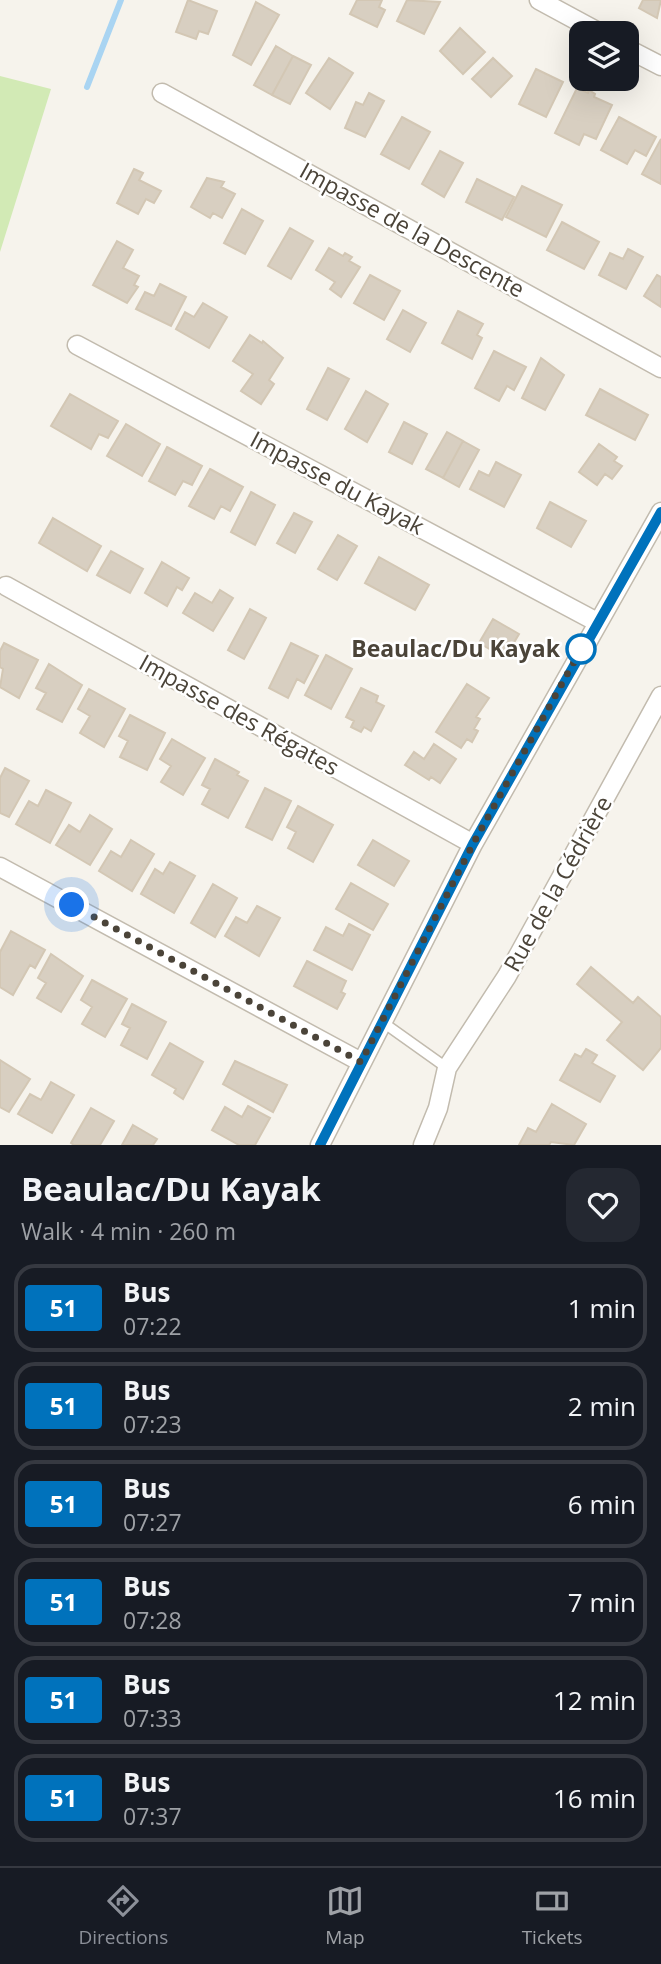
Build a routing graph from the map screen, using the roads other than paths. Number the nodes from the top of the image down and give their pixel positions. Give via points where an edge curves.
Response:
1 (539, 0) edge
2 (578, 21) edge
3 (639, 55) edge
4 (661, 66) edge
5 (162, 93) dead end
6 (77, 345) dead end
7 (661, 368) edge
8 (661, 512) edge
9 (6, 586) dead end
10 (597, 622) junction
11 (661, 696) edge
12 (473, 844) junction
13 (0, 867) edge
14 (381, 1021) junction
15 (361, 1062) junction
16 (447, 1068) junction
17 (320, 1145) edge
18 (423, 1145) edge

1 - 2 street
3 - 4 street
5 - 7 street, Impasse de la Descente
6 - 10 street, Impasse du Kayak
8 - 10 street
9 - 12 street, Impasse des Régates
10 - 12 street
11 - 16 street, Rue de la Cédrière via 506,976
12 - 14 street
13 - 15 street
14 - 15 street
14 - 16 lane
15 - 17 street
16 - 18 street, Rue de la Cédrière

